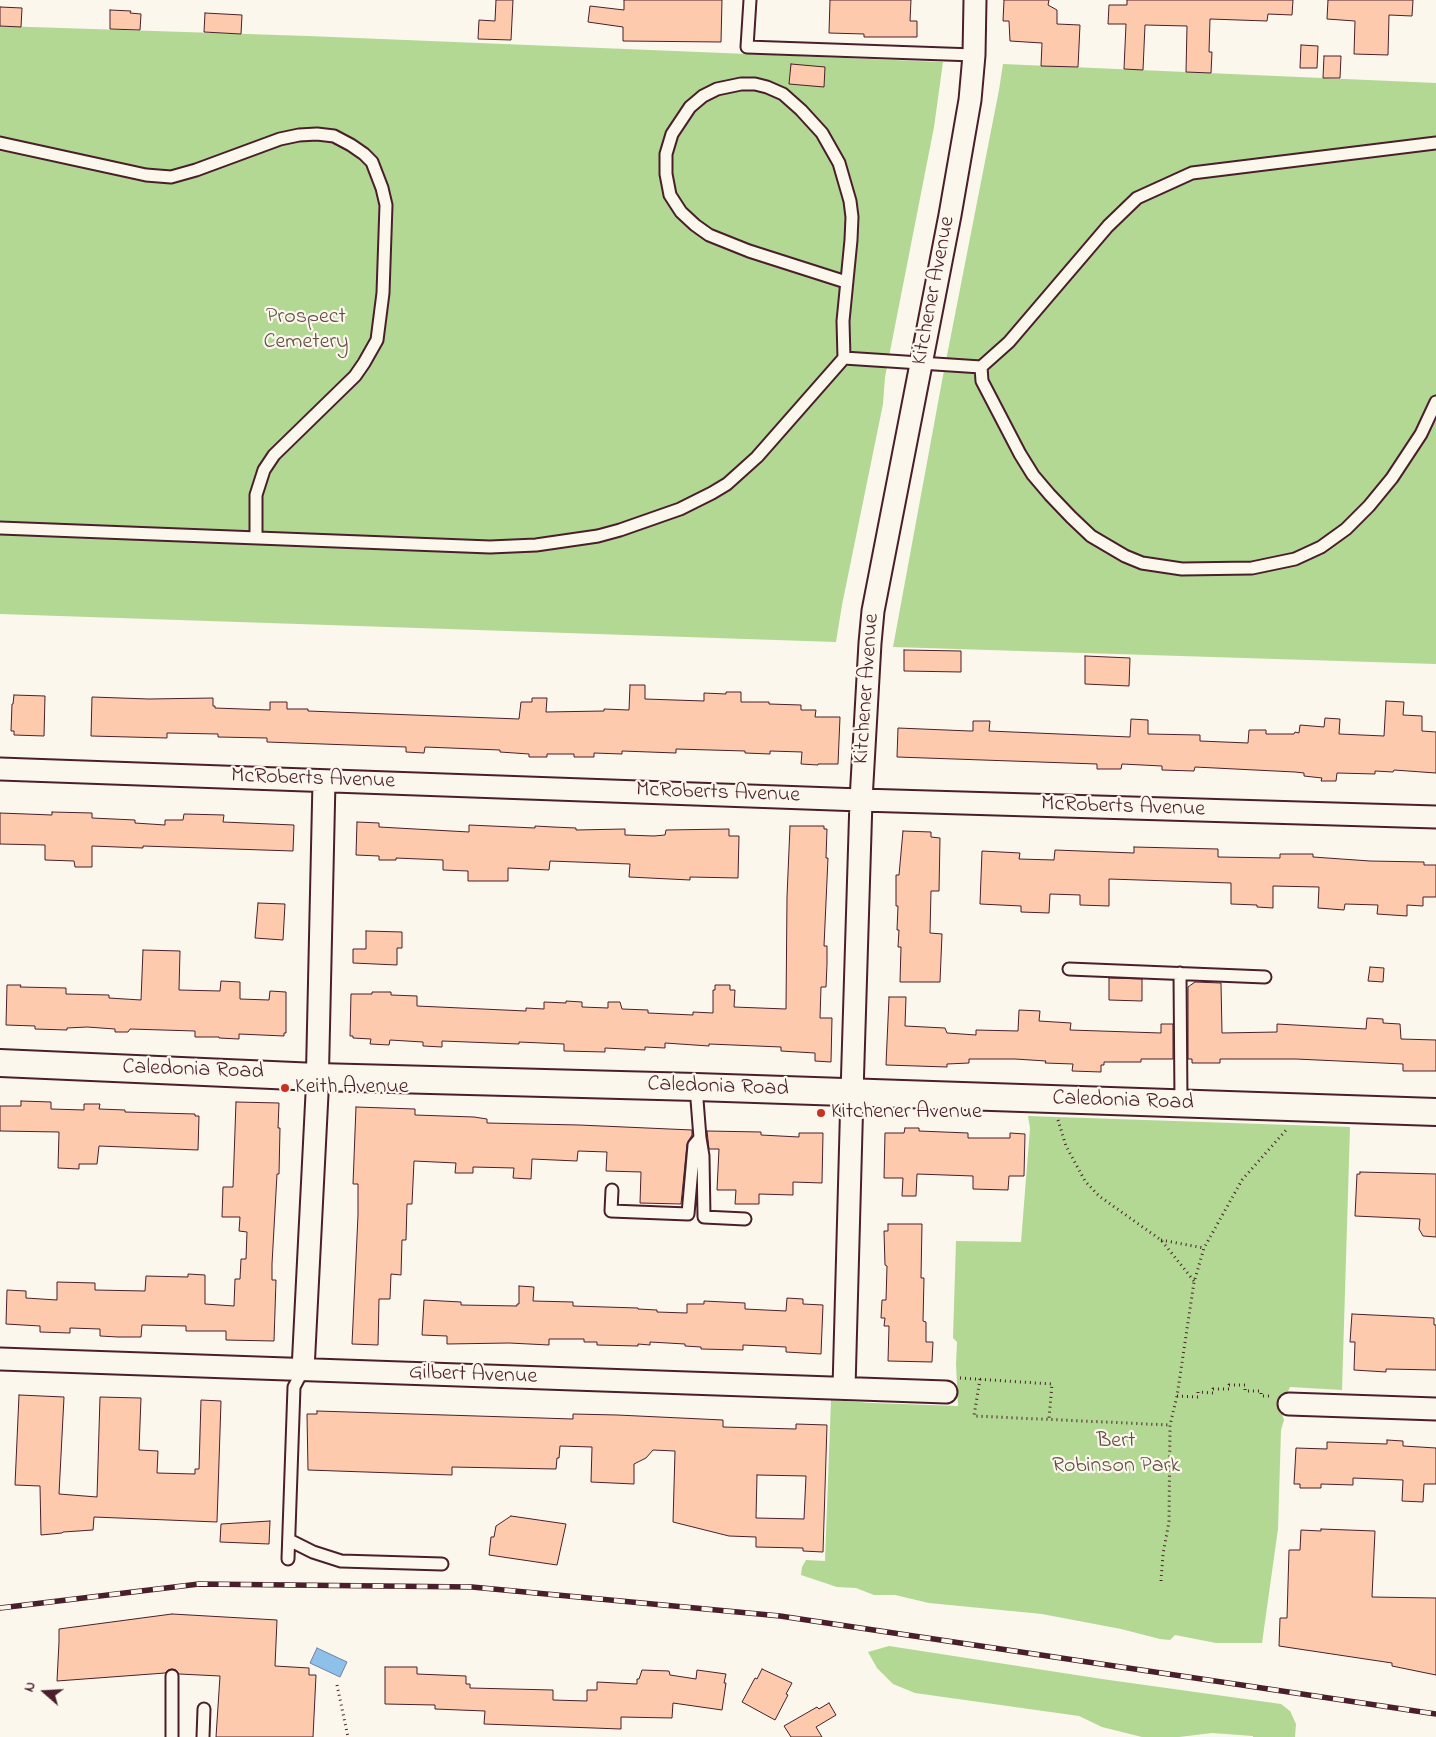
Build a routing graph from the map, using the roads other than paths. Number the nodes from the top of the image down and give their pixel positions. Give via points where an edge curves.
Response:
1 (750, 0) edge
2 (975, 0) edge
3 (974, 55) junction
4 (1436, 143) edge
5 (0, 144) edge
6 (846, 282) junction
7 (844, 358) junction
8 (921, 364) junction
9 (981, 368) junction
10 (1436, 402) edge
11 (0, 528) edge
12 (256, 538) junction
13 (0, 769) edge
14 (324, 781) junction
15 (862, 800) junction
16 (1436, 817) edge
17 (1068, 969) dead end
18 (1180, 973) junction
19 (1265, 977) dead end
20 (0, 1063) edge
21 (317, 1077) junction
22 (696, 1087) junction
23 (852, 1093) junction
24 (1181, 1103) junction
25 (1436, 1112) edge
26 (700, 1138) junction
27 (612, 1190) dead end
28 (745, 1219) dead end
29 (0, 1359) edge
30 (303, 1370) junction
31 (844, 1388) junction
32 (946, 1392) road end
33 (1283, 1400) road end
34 (1436, 1409) edge
35 (289, 1540) junction
36 (288, 1558) dead end
37 (442, 1564) dead end
38 (172, 1676) dead end
39 (204, 1709) dead end
40 (172, 1737) edge
41 (203, 1737) edge

1 - 3 lane via 747,47
2 - 3 street, Kitchener Avenue
3 - 8 street, Kitchener Avenue via 970,100
4 - 9 lane via 1192,173 1137,198 1108,226 1009,342
5 - 12 lane via 171,177 280,139 317,134 334,136 372,162 386,205 383,293 376,340 355,376 274,455 264,470 256,495
6 - 6 lane via 709,235 681,212 670,195 666,154 672,134 690,107 703,96 741,84 767,87 783,94 817,128 839,163 850,201 851,240
6 - 7 lane
7 - 8 lane
7 - 12 lane via 773,440 727,484 696,502 620,530 536,545 490,547
8 - 9 lane
8 - 15 street, Kitchener Avenue via 873,610
9 - 10 lane via 982,381 1020,454 1039,482 1071,517 1092,536 1125,556 1142,563 1182,569 1252,568 1296,559 1322,547 1369,506 1392,478 1422,434
11 - 12 lane
13 - 14 street, McRoberts Avenue
14 - 15 street, McRoberts Avenue
14 - 21 street
15 - 16 street, McRoberts Avenue
15 - 23 street, Kitchener Avenue
17 - 18 lane
18 - 19 lane
18 - 24 lane
20 - 21 street, Caledonia Road
21 - 22 street, Caledonia Road
21 - 30 street
22 - 23 street, Caledonia Road
22 - 26 lane
23 - 24 street, Caledonia Road
23 - 31 street, Kitchener Avenue
24 - 25 street, Caledonia Road
26 - 27 lane via 694,1145 688,1214 611,1211
26 - 28 lane via 704,1217
29 - 30 street, Gilbert Avenue
30 - 31 street, Gilbert Avenue
30 - 35 lane via 294,1386
31 - 32 street, Gilbert Avenue
33 - 34 street
35 - 36 lane
35 - 37 lane via 313,1552 341,1560
38 - 40 lane
39 - 41 lane

